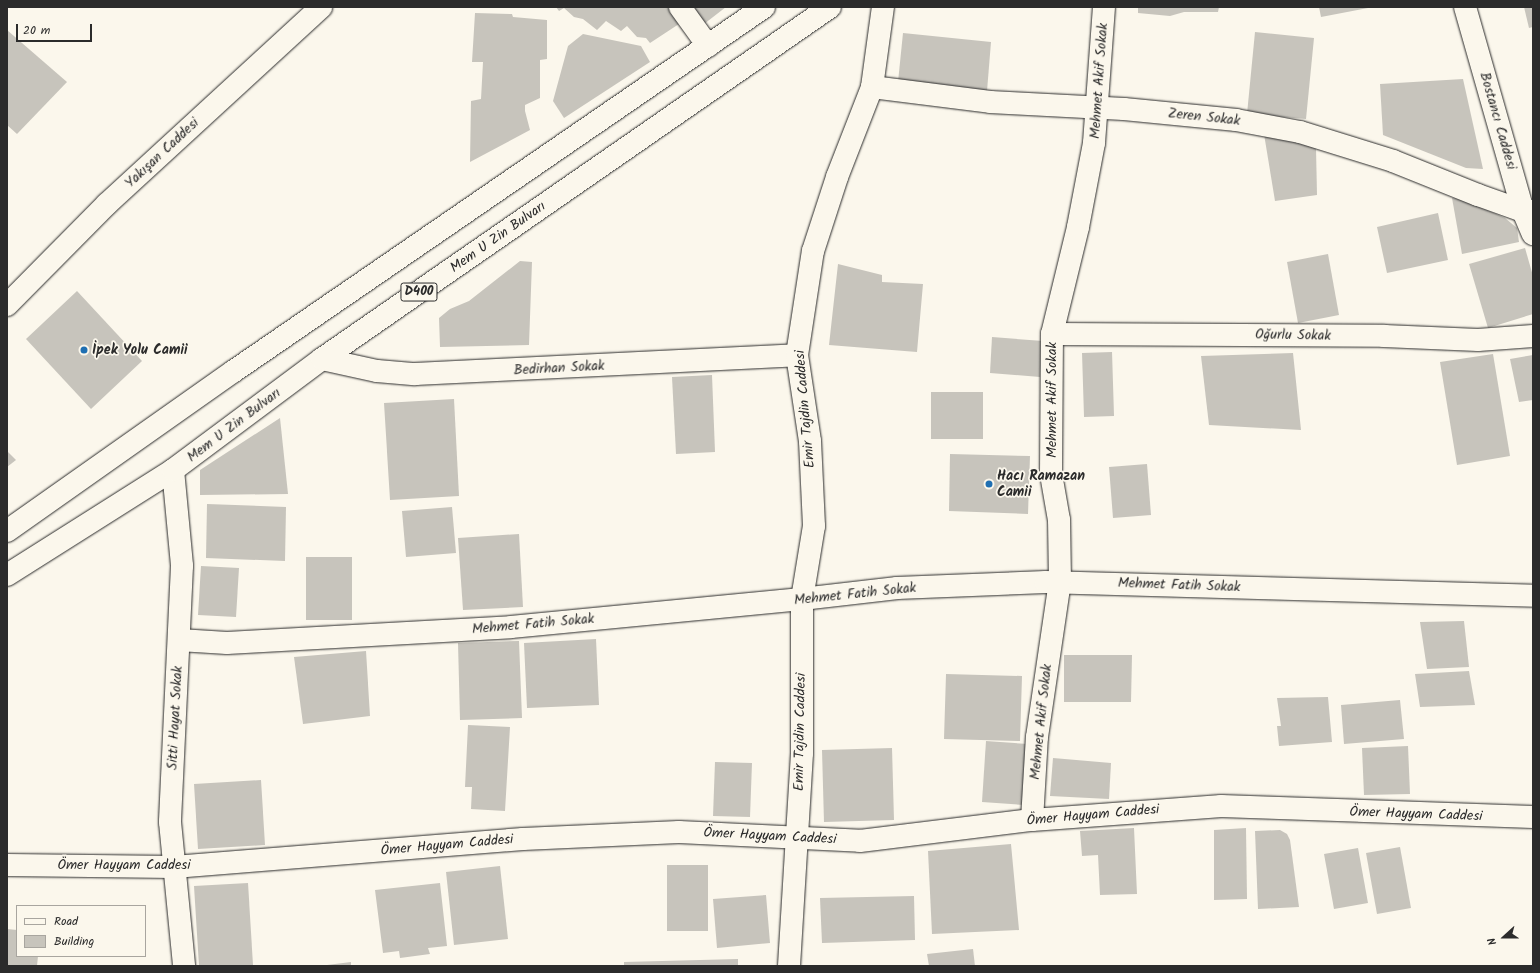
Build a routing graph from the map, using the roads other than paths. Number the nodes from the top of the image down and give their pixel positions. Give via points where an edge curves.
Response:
1 (321, 7) edge
2 (680, 7) edge
3 (764, 7) edge
4 (830, 7) edge
5 (883, 7) edge
6 (1104, 7) edge
7 (1465, 7) edge
8 (708, 46) junction
9 (872, 88) junction
10 (1096, 108) junction
11 (1528, 211) edge
12 (1533, 234) edge
13 (7, 305) edge
14 (1052, 334) junction
15 (1533, 336) edge
16 (797, 355) junction
17 (322, 359) junction
18 (173, 470) junction
19 (7, 531) edge
20 (7, 575) edge
21 (1060, 582) junction
22 (1533, 596) edge
23 (802, 599) junction
24 (179, 640) junction
25 (1533, 817) edge
26 (1032, 820) junction
27 (796, 836) junction
28 (7, 864) edge
29 (174, 867) junction
30 (184, 966) edge
31 (789, 966) edge

1 - 13 street, Yakışan Caddesi via 107,204
2 - 8 street
3 - 8 street, D400
4 - 17 street, Mem U Zin Bulvarı / D400
5 - 9 street, Emir Tajdin Caddesi
6 - 10 street, Mehmet Akif Sokak
7 - 11 street, Bostancı Caddesi
8 - 19 street, D400 via 234,371
9 - 10 street, Zeren Sokak via 990,102
9 - 16 street, Emir Tajdin Caddesi via 837,177 813,251
10 - 11 street, Zeren Sokak via 1236,120 1300,132 1393,161 1478,195
10 - 14 street, Mehmet Akif Sokak via 1089,174
11 - 12 street, Bostancı Caddesi
14 - 15 street, Oğurlu Sokak via 1384,336 1478,340
14 - 21 street, Mehmet Akif Sokak via 1051,474 1059,520
16 - 17 street, Bedirhan Sokak via 415,374 377,371
16 - 23 street, Emir Tajdin Caddesi via 810,441 814,526
17 - 18 street, Mem U Zin Bulvarı / D400
18 - 20 street, Mem U Zin Bulvarı / D400
18 - 24 street, Sitti Hayat Sokak via 182,566
21 - 22 street, Mehmet Fatih Sokak
21 - 23 street, Mehmet Fatih Sokak via 897,588
21 - 26 street, Mehmet Akif Sokak via 1037,737
23 - 24 street, Mehmet Fatih Sokak via 510,627 227,644
23 - 27 street, Emir Tajdin Caddesi via 802,753
24 - 29 street, Sitti Hayat Sokak via 170,822
25 - 26 street, Ömer Hayyam Caddesi via 1221,806
26 - 27 street, Ömer Hayyam Caddesi via 860,841
27 - 29 street, Ömer Hayyam Caddesi via 679,832 531,838
27 - 31 street, Emir Tajdin Caddesi
28 - 29 street, Ömer Hayyam Caddesi
29 - 30 street, Sitti Hayat Sokak

